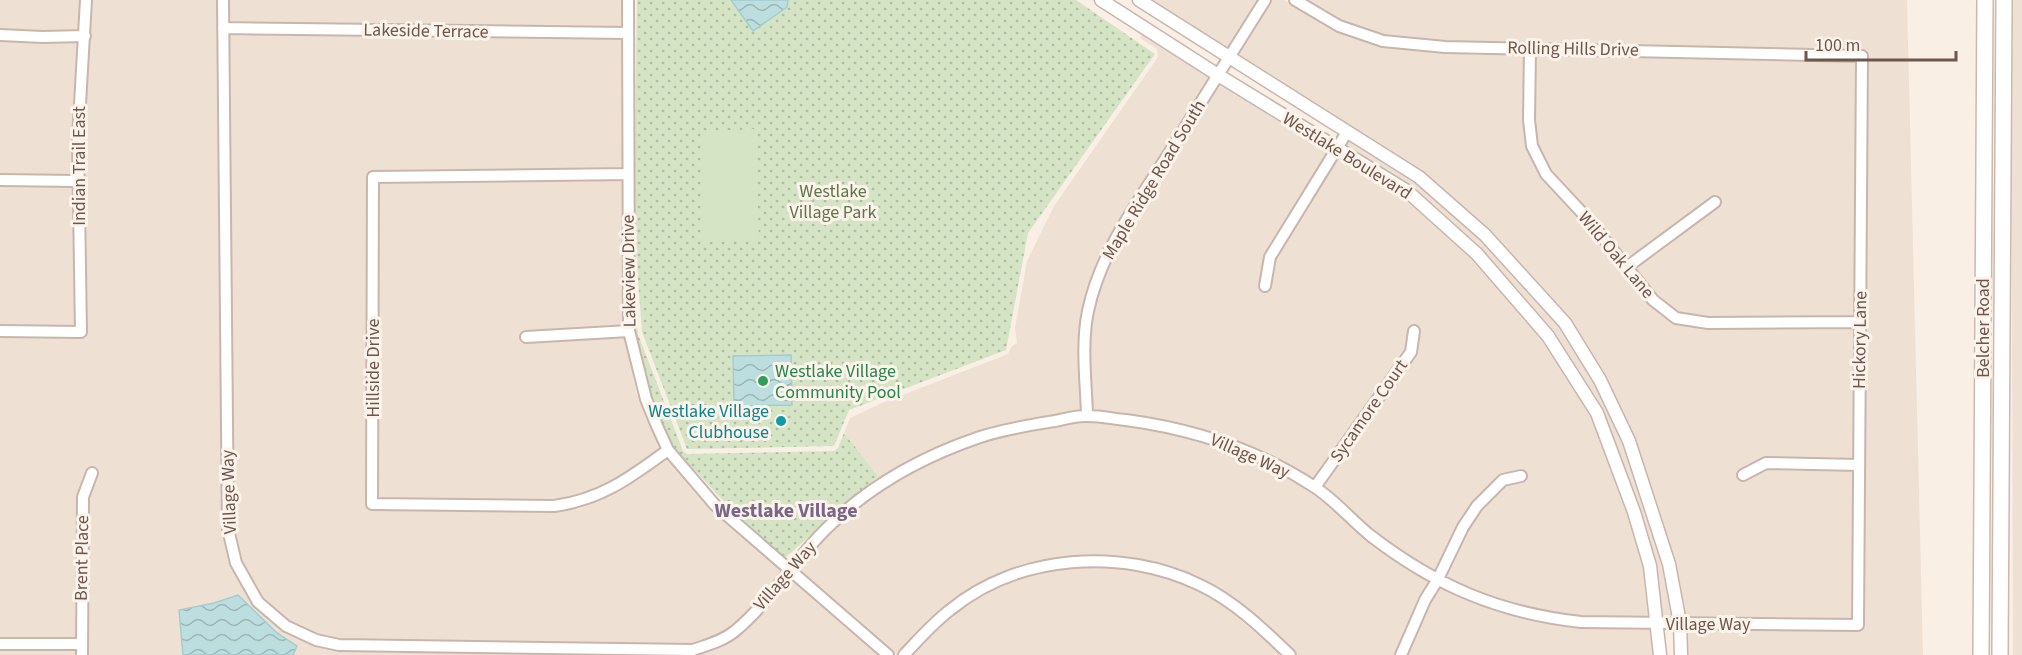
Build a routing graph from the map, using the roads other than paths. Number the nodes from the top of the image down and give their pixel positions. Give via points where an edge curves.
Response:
1 (86, 0) edge
2 (223, 0) edge
3 (628, 0) edge
4 (1101, 0) edge
5 (1139, 0) edge
6 (1265, 0) edge
7 (1295, 0) edge
8 (1985, 0) edge
9 (2004, 0) edge
10 (223, 28) junction
11 (628, 33) junction
12 (0, 35) edge
13 (85, 36) junction
14 (1530, 49) junction
15 (1862, 56) joint
16 (1229, 57) junction
17 (1218, 75) junction
18 (1347, 132) junction
19 (1337, 149) junction
20 (628, 174) junction
21 (0, 180) edge
22 (77, 181) junction
23 (1715, 202) dead end
24 (1627, 267) junction
25 (1265, 286) dead end
26 (1861, 322) junction
27 (0, 331) edge
28 (629, 331) junction
29 (1414, 331) dead end
30 (526, 337) dead end
31 (1087, 415) junction
32 (668, 450) junction
33 (1859, 465) junction
34 (92, 473) dead end
35 (1743, 475) dead end
36 (1521, 477) dead end
37 (1315, 487) junction
38 (790, 570) junction
39 (1438, 579) junction
40 (1680, 623) junction
41 (1657, 624) junction
42 (1858, 625) joint
43 (0, 644) edge
44 (82, 650) edge
45 (888, 655) edge
46 (904, 655) edge
47 (1290, 655) edge
48 (1401, 655) edge
49 (1660, 655) edge
50 (1682, 655) edge
51 (1981, 655) edge
52 (2000, 655) edge

1 - 13 street, Indian Trail East
2 - 10 street, Village Way
3 - 11 street, Lakeview Drive
4 - 17 street, Westlake Boulevard
5 - 16 street, Westlake Boulevard
6 - 16 street, Maple Ridge Road South
7 - 14 street, Rolling Hills Drive via 1339,26 1383,41
8 - 51 main road, Belcher Road
9 - 52 main road, Belcher Road
10 - 11 street, Lakeside Terrace
10 - 38 street, Village Way via 228,529 236,563 258,602 286,626 316,640 339,645 693,650 733,632
11 - 20 street, Lakeview Drive
12 - 13 street
13 - 22 street, Indian Trail East
14 - 15 street, Rolling Hills Drive
14 - 24 street, Wild Oak Lane via 1529,120 1533,146 1546,174
15 - 26 street, Hickory Lane
16 - 17 street, Maple Ridge Road South
16 - 18 street, Westlake Boulevard
17 - 19 street, Westlake Boulevard
17 - 31 street, Maple Ridge Road South via 1138,201 1098,276 1088,312
18 - 19 street
18 - 40 street, Westlake Boulevard via 1419,177 1485,235 1565,323 1629,441 1669,564
19 - 25 street via 1270,257
19 - 41 street, Westlake Boulevard via 1407,191 1477,254 1548,336 1597,413 1650,566
20 - 28 street, Lakeview Drive
20 - 32 street, Hillside Drive via 373,177 372,504 577,503 622,482
21 - 22 street
22 - 27 street, Indian Trail East via 81,332
23 - 24 street
24 - 26 street, Wild Oak Lane via 1653,300 1676,318 1708,323
26 - 33 street, Hickory Lane
28 - 30 street
28 - 32 street, Lakeview Drive via 646,399
29 - 37 street, Sycamore Court via 1411,352
31 - 37 street, Village Way via 1180,428 1215,438
31 - 38 street, Village Way via 980,437 905,470 853,505
32 - 38 street, Lakeview Drive via 715,505
33 - 35 street via 1766,463
33 - 42 street, Hickory Lane
34 - 44 street, Brent Place via 83,497
36 - 39 street via 1503,480 1477,506 1462,527
37 - 39 street, Village Way via 1401,559
38 - 45 street, Lakeview Drive
39 - 41 street, Village Way via 1494,604 1551,618
39 - 48 street
40 - 41 street, Village Way
40 - 42 street, Village Way
40 - 50 street, Westlake Boulevard
41 - 49 street, Westlake Boulevard
43 - 44 street
46 - 47 street via 950,610 987,586 1043,567 1081,561 1134,564 1200,585 1226,600

